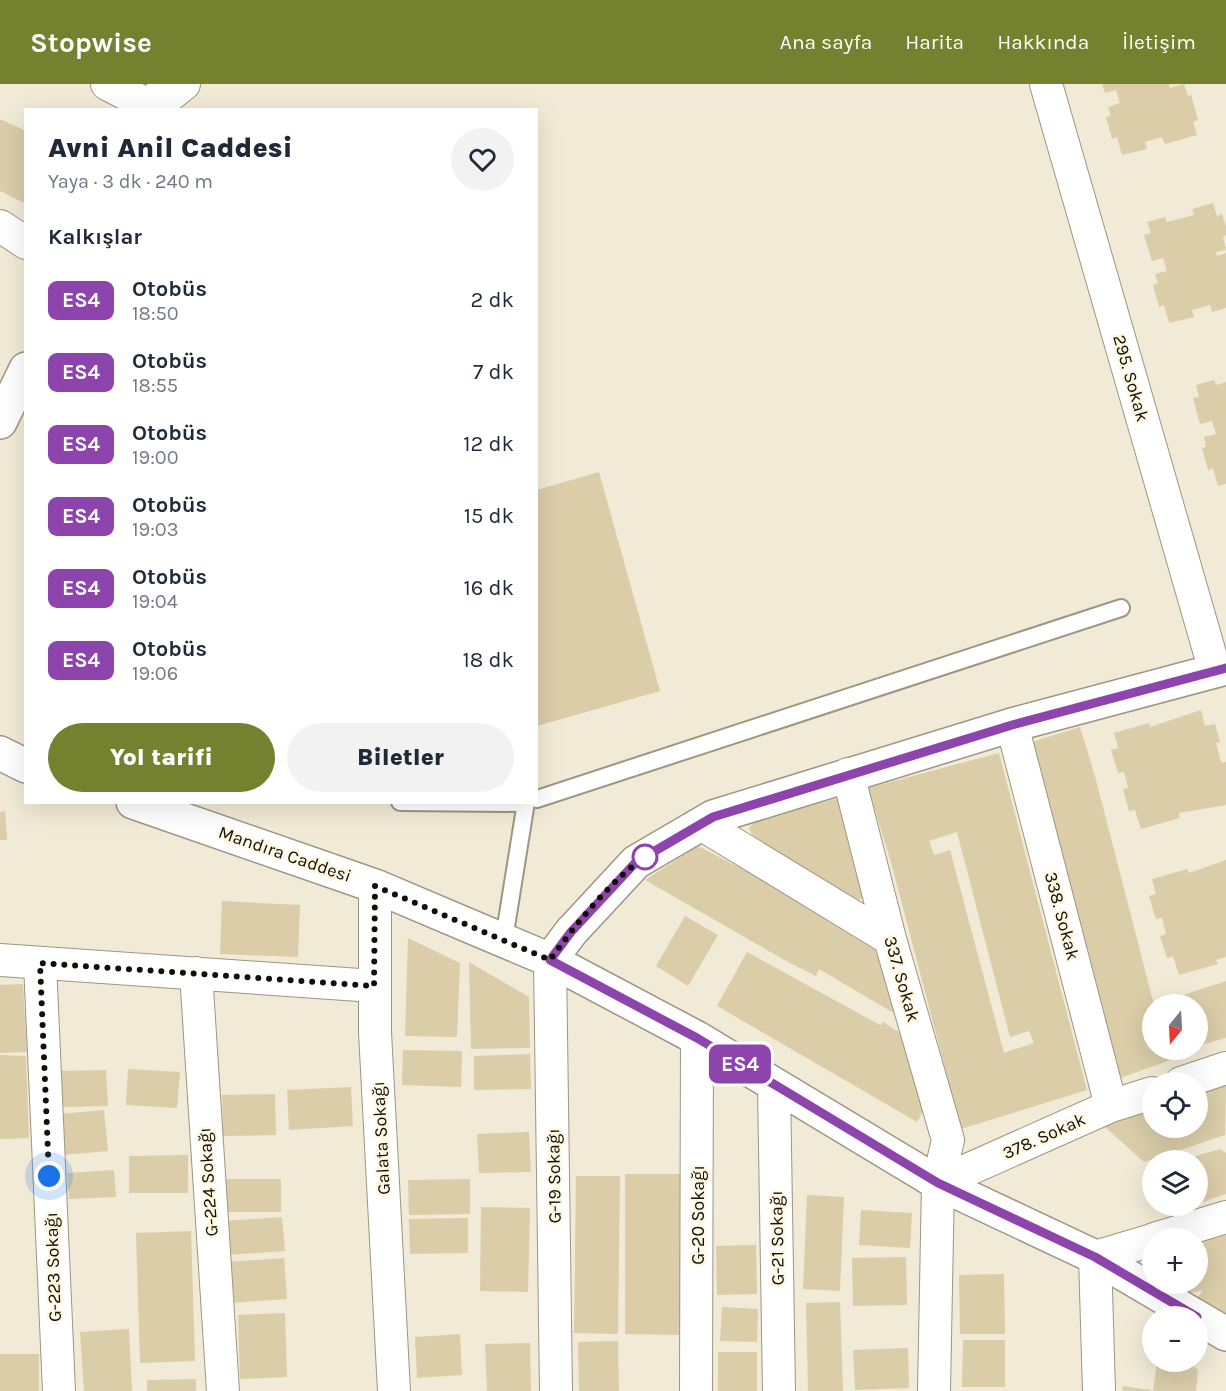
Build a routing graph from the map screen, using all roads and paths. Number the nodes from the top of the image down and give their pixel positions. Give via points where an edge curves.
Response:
1 (107, 84) edge
2 (184, 84) edge
3 (1046, 84) edge
4 (158, 101) edge
5 (0, 226) edge
6 (24, 242) edge
7 (15, 376) edge
8 (0, 422) edge
9 (1121, 608) dead end
10 (1221, 670) edge
11 (1012, 725) junction
12 (0, 753) edge
13 (24, 765) edge
14 (848, 774) junction
15 (538, 799) edge
16 (139, 804) edge
17 (525, 804) edge
18 (701, 824) junction
19 (375, 886) junction
20 (504, 939) junction
21 (890, 939) junction
22 (0, 960) edge
23 (550, 960) junction
24 (40, 963) junction
25 (196, 973) junction
26 (374, 986) junction
27 (697, 1038) junction
28 (1226, 1068) edge
29 (1208, 1074) edge
30 (774, 1086) junction
31 (1142, 1096) edge
32 (1111, 1106) junction
33 (938, 1183) junction
34 (1226, 1217) edge
35 (1190, 1228) edge
36 (1142, 1242) edge
37 (1095, 1257) junction
38 (1178, 1306) edge
39 (1208, 1323) edge
40 (1226, 1334) edge
41 (59, 1391) edge
42 (223, 1391) edge
43 (394, 1391) edge
44 (556, 1391) edge
45 (696, 1391) edge
46 (779, 1391) edge
47 (934, 1391) edge
48 (1099, 1391) edge

1 - 4 street
2 - 4 street
3 - 10 street, 295. Sokak
5 - 6 street
7 - 8 street
9 - 15 lane
10 - 11 street
11 - 14 street
11 - 32 street, 338. Sokak
12 - 13 street
14 - 18 street
14 - 21 street, 337. Sokak
16 - 19 street, Mandıra Caddesi
17 - 20 lane
18 - 21 street
18 - 23 street via 636,862
19 - 20 street, Mandıra Caddesi
19 - 26 street, Galata Sokağı
20 - 23 street, Mandıra Caddesi
21 - 33 street, 337. Sokak via 948,1140
22 - 24 street
23 - 27 street, Mandıra Caddesi
23 - 44 street, G-19 Sokağı
24 - 25 street
24 - 41 street, G-223 Sokağı
25 - 26 street
25 - 42 street, G-224 Sokağı
26 - 43 street, Galata Sokağı
27 - 30 street, Mandıra Caddesi
27 - 45 street, G-20 Sokağı
28 - 29 street
30 - 33 street, Mandıra Caddesi
30 - 46 street, G-21 Sokağı
31 - 32 street, 378. Sokak
32 - 33 street, 378. Sokak
33 - 37 street, Mandıra Caddesi
33 - 47 street, 337. Sokak
34 - 35 street
36 - 37 street
37 - 38 street, Mandıra Caddesi
37 - 48 street
39 - 40 street, Mandıra Caddesi

